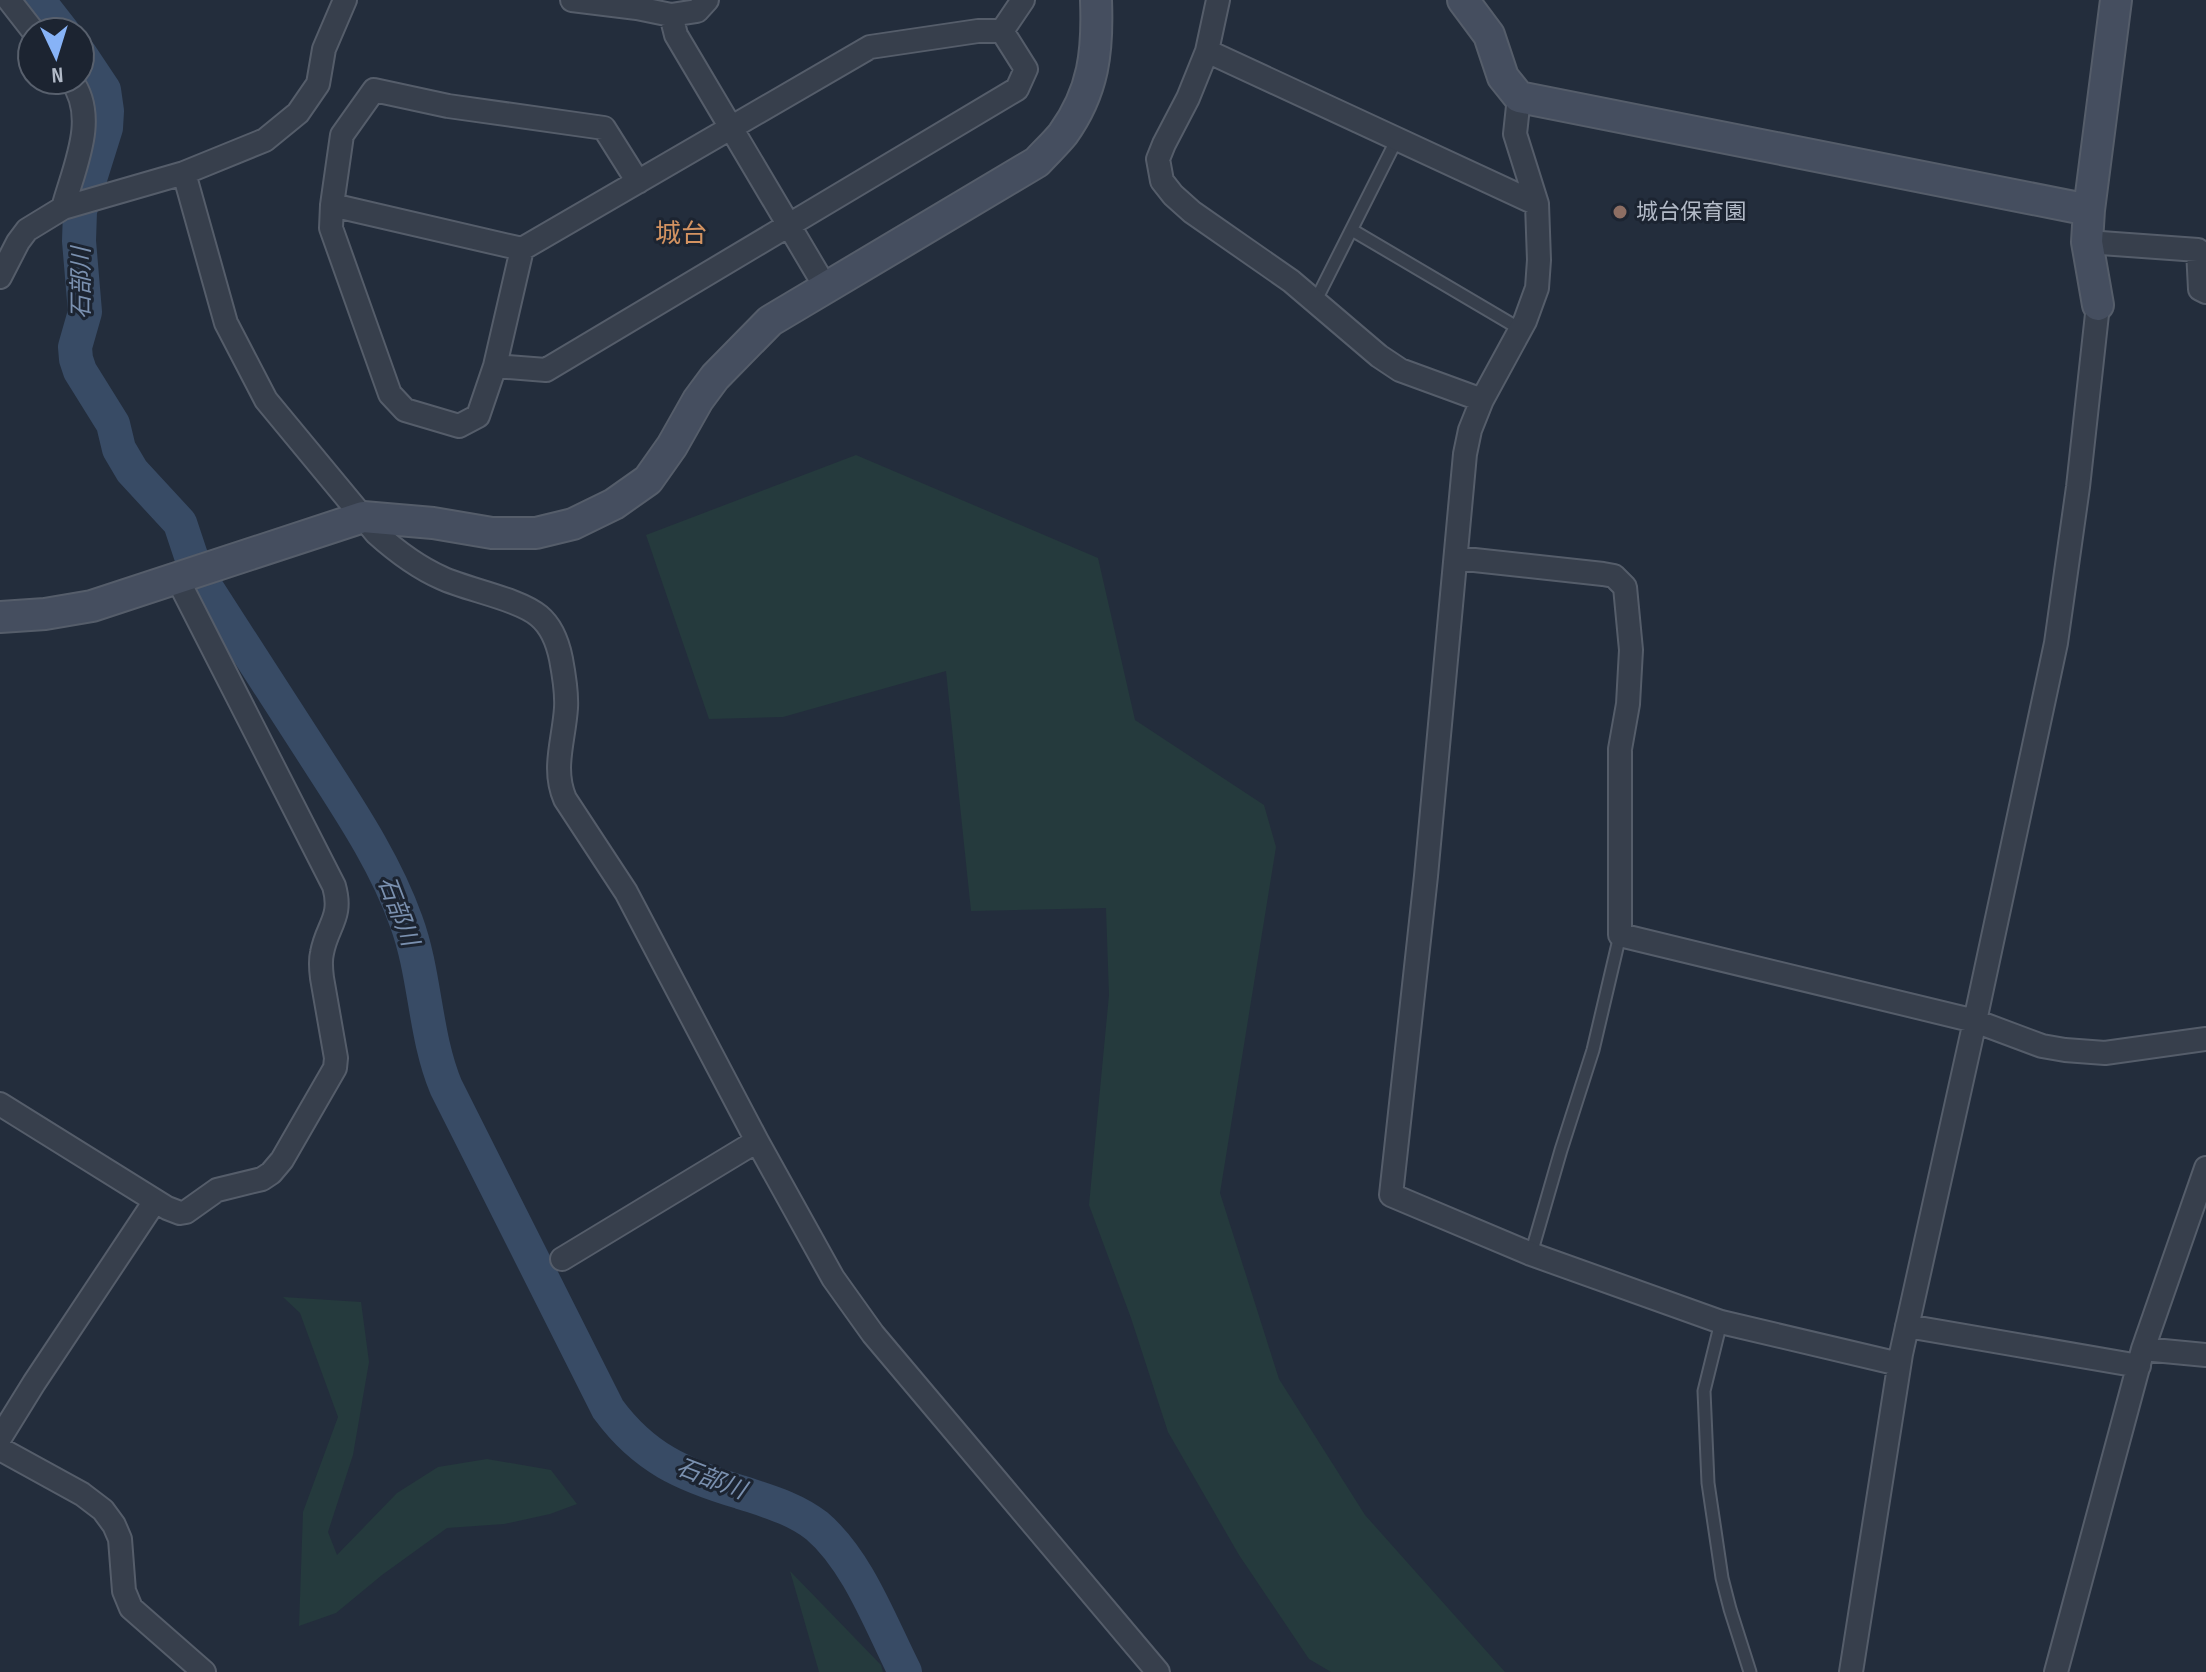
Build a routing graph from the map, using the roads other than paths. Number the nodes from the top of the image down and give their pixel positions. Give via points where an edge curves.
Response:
1 (9, 0) edge
2 (345, 0) edge
3 (572, 0) edge
4 (707, 0) edge
5 (1023, 0) edge
6 (1096, 0) edge
7 (1218, 0) edge
8 (1463, 0) edge
9 (2116, 0) edge
10 (671, 15) junction
11 (22, 16) edge
12 (1002, 31) junction
13 (1207, 51) junction
14 (81, 96) edge
15 (1519, 97) junction
16 (732, 127) junction
17 (1397, 139) junction
18 (184, 173) junction
19 (638, 182) junction
20 (76, 204) junction
21 (1537, 204) junction
22 (332, 205) junction
23 (2089, 210) junction
24 (788, 226) junction
25 (1352, 230) junction
26 (2087, 242) junction
27 (522, 249) junction
28 (0, 277) edge
29 (826, 288) junction
30 (2206, 292) edge
31 (1315, 302) junction
32 (2098, 305) joint
33 (1520, 329) junction
34 (495, 366) junction
35 (1482, 400) junction
36 (363, 517) junction
37 (1456, 558) junction
38 (177, 578) junction
39 (0, 617) edge
40 (1620, 935) junction
41 (1975, 1021) junction
42 (2206, 1039) edge
43 (0, 1104) edge
44 (757, 1141) junction
45 (2206, 1168) edge
46 (155, 1201) junction
47 (1531, 1254) junction
48 (562, 1259) dead end
49 (1721, 1322) junction
50 (1907, 1326) junction
51 (2206, 1355) edge
52 (2141, 1358) junction
53 (1899, 1364) junction
54 (0, 1438) edge
55 (0, 1449) edge
56 (204, 1672) edge
57 (1158, 1672) edge
58 (1750, 1672) edge
59 (1851, 1672) edge
60 (2056, 1672) edge

1 - 11 street
2 - 18 street via 324,49 318,84 298,113 265,140
3 - 10 street
4 - 10 street via 697,11
5 - 12 street
6 - 29 street via 1094,65 1083,99 1037,162
7 - 13 street
8 - 15 street via 1489,35 1503,77
9 - 23 street
10 - 16 street via 676,35
12 - 16 street via 870,47
12 - 24 street via 1026,69 1017,89
13 - 17 street
13 - 31 street via 1158,159 1162,181 1192,212
14 - 20 street via 84,131
15 - 21 street via 1515,134
15 - 23 street
16 - 19 street
16 - 24 street
17 - 21 street
17 - 25 lane
18 - 20 street
18 - 36 street via 226,323 259,387
19 - 22 street via 604,128 374,90 342,135
19 - 27 street
20 - 28 street via 27,230
21 - 33 street via 1537,288
22 - 27 street
22 - 34 street via 331,228 390,394 405,410 459,426 478,416
23 - 26 street
24 - 29 street
24 - 34 street via 546,370
25 - 31 lane
25 - 33 lane
26 - 30 street via 2198,250 2200,289
26 - 32 street
27 - 34 street
29 - 36 street via 770,321 739,350 698,400 648,480 614,504 573,524 536,533 492,533
31 - 35 street via 1400,370
32 - 41 street via 2056,643
33 - 35 street
35 - 37 street via 1465,454
36 - 38 street
36 - 44 street via 395,551 419,566 524,607 548,626 561,657 566,707 559,786 626,892
37 - 40 street via 1603,574 1625,587 1631,650 1620,749
37 - 47 street via 1391,1195
38 - 39 street via 92,606
38 - 46 street via 334,886 338,905 321,965 336,1058 329,1080 271,1173 217,1190 186,1212 174,1212
40 - 41 street
40 - 47 lane via 1593,1050
41 - 42 street via 2042,1046 2086,1052
41 - 50 street
43 - 46 street
44 - 48 street
44 - 57 street via 833,1278 873,1334
45 - 52 street
46 - 54 street
47 - 49 street
49 - 53 street
49 - 58 lane via 1704,1391 1708,1483 1722,1578
50 - 52 street
50 - 53 street
51 - 52 street
52 - 60 street
53 - 59 street
55 - 56 street via 103,1510 120,1539 124,1591 131,1608

